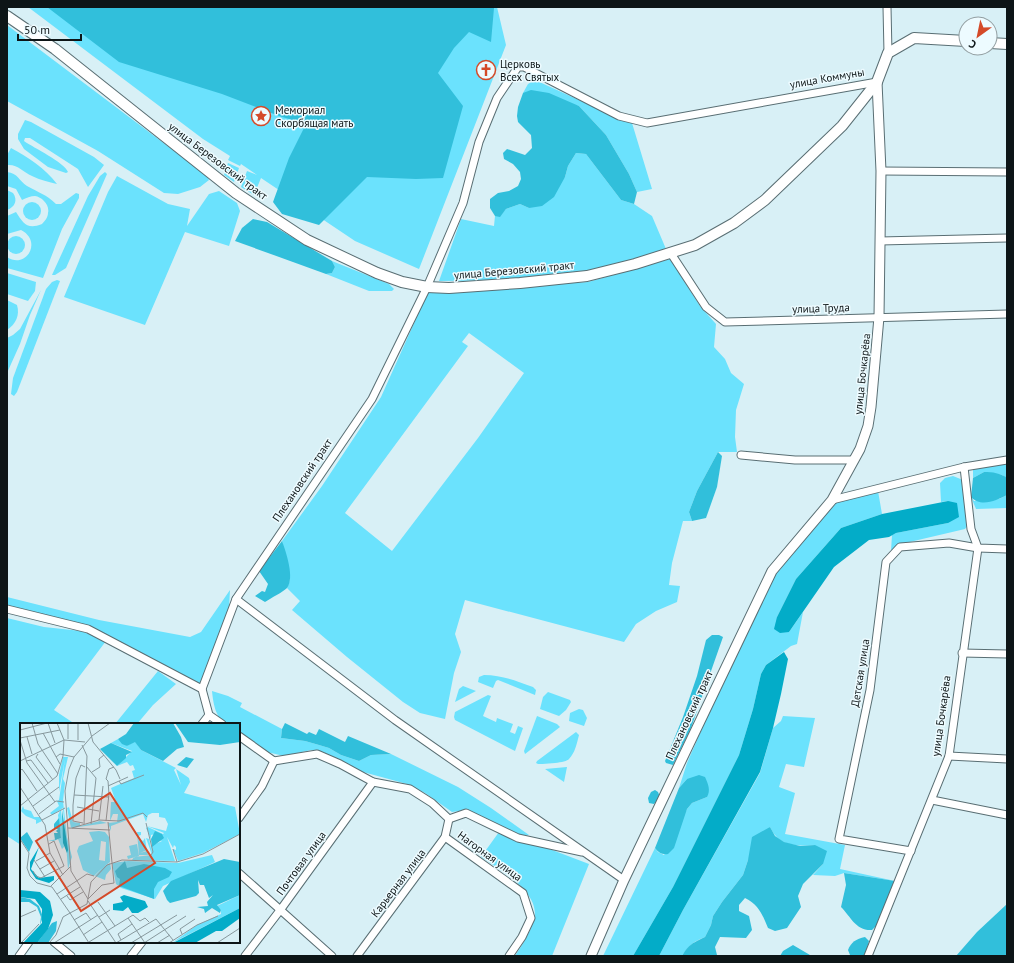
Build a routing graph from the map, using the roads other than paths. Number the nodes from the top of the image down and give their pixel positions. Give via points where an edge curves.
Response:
1 (887, 7) edge
2 (7, 16) edge
3 (958, 41) edge
4 (888, 53) junction
5 (524, 67) joint
6 (877, 82) junction
7 (880, 171) junction
8 (1007, 172) edge
9 (1007, 238) edge
10 (880, 241) junction
11 (670, 252) junction
12 (427, 287) junction
13 (1007, 314) edge
14 (879, 317) junction
15 (741, 455) dead end
16 (854, 460) junction
17 (1007, 460) edge
18 (964, 467) junction
19 (832, 500) junction
20 (978, 548) junction
21 (1007, 549) edge
22 (236, 599) junction
23 (7, 609) edge
24 (962, 653) junction
25 (1007, 654) edge
26 (202, 689) junction
27 (209, 715) junction
28 (203, 723) edge
29 (221, 723) edge
30 (240, 737) edge
31 (949, 756) junction
32 (1007, 759) edge
33 (274, 761) junction
34 (373, 782) junction
35 (932, 800) junction
36 (1007, 815) edge
37 (240, 817) edge
38 (449, 819) junction
39 (445, 837) junction
40 (911, 851) junction
41 (585, 853) junction
42 (240, 874) edge
43 (624, 880) junction
44 (281, 909) junction
45 (28, 943) edge
46 (55, 943) edge
47 (141, 943) edge
48 (20, 956) edge
49 (70, 956) edge
50 (131, 956) edge
51 (245, 956) edge
52 (332, 956) edge
53 (357, 956) edge
54 (509, 956) edge
55 (591, 956) edge
56 (868, 956) edge

1 - 4 street, улица Бочкарёва
2 - 12 main road, улица Березовский тракт via 55,49 236,193 307,240 377,273
3 - 4 main road via 914,38
4 - 6 main road, улица Бочкарёва
5 - 6 street, улица Коммуны via 618,116 647,123
5 - 12 street, Плехановский тракт via 518,67 497,98 478,142 463,203
6 - 7 street, улица Бочкарёва
6 - 11 main road, улица Коммуны via 842,126 765,200 734,223 695,245
7 - 8 street
7 - 10 street, улица Бочкарёва
9 - 10 street
10 - 14 street, улица Бочкарёва
11 - 12 main road, улица Березовский тракт via 587,276 478,286
11 - 14 street, улица Труда via 706,307 725,322
12 - 22 street, Плехановский тракт via 372,399
13 - 14 street, улица Труда
14 - 16 street, улица Бочкарёва via 868,426
15 - 16 street via 795,460
16 - 19 street, улица Бочкарёва
17 - 18 street
18 - 19 street
18 - 20 street, улица Бочкарёва via 971,529
19 - 43 street, Плехановский тракт via 772,571
20 - 21 street, Детская улица
20 - 24 street, улица Бочкарёва
20 - 40 street, Детская улица via 949,543 900,547 886,562 870,690 839,840
22 - 26 street, Плехановский тракт
22 - 41 street via 395,720
23 - 26 street via 88,629
24 - 25 street
24 - 31 street, улица Бочкарёва
26 - 27 street
27 - 28 street
27 - 29 street
30 - 33 street
31 - 32 street
31 - 35 street, улица Бочкарёва
33 - 34 street via 317,754
33 - 37 street via 262,786
34 - 38 street via 410,789 432,803
34 - 44 street, Почтовая улица
35 - 36 street
35 - 40 street, улица Бочкарёва
38 - 39 street, Карьерная улица
38 - 41 street via 466,813 518,838
39 - 53 street, Карьерная улица
39 - 54 street, Нагорная улица via 523,893 531,918
40 - 56 street, улица Бочкарёва
41 - 43 street
42 - 44 street
43 - 55 street, Плехановский тракт
44 - 51 street, Почтовая улица
44 - 52 street
45 - 48 street
46 - 49 street
47 - 50 street

